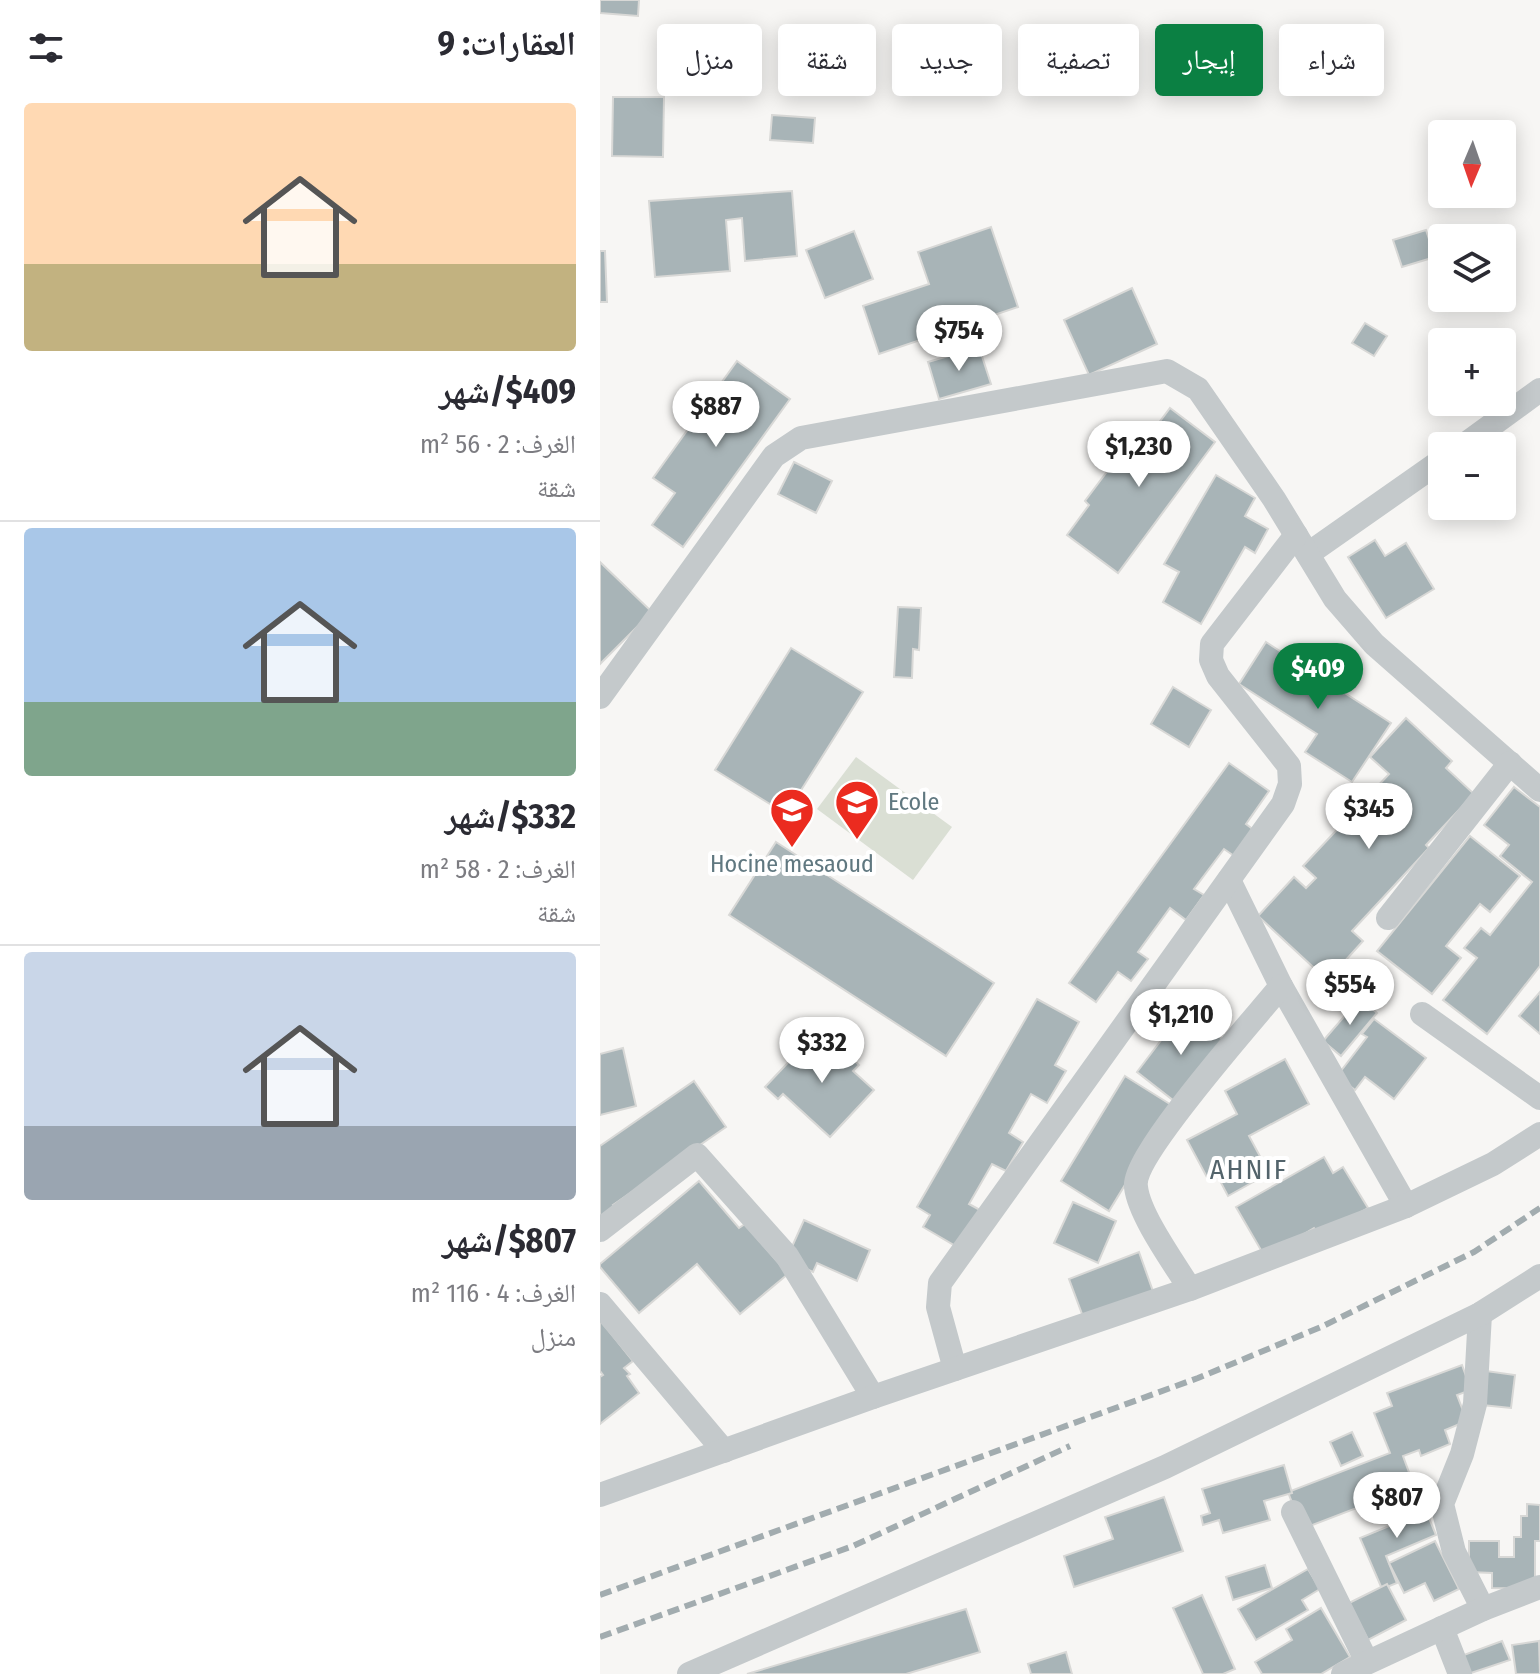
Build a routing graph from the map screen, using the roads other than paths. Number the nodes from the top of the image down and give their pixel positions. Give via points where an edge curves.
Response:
1 (1540, 390) edge
2 (1482, 432) edge
3 (1428, 468) edge
4 (1302, 544) junction
5 (600, 697) edge
6 (1510, 763) junction
7 (1540, 790) edge
8 (1229, 880) junction
9 (1388, 918) dead end
10 (1281, 986) junction
11 (1422, 1014) dead end
12 (1540, 1098) edge
13 (1540, 1134) edge
14 (1406, 1206) junction
15 (600, 1230) edge
16 (1540, 1276) edge
17 (1190, 1289) junction
18 (600, 1304) edge
19 (1480, 1314) junction
20 (955, 1369) junction
21 (873, 1397) junction
22 (724, 1451) junction
23 (600, 1495) edge
24 (1293, 1512) dead end
25 (1540, 1587) edge
26 (1483, 1609) junction
27 (1442, 1628) junction
28 (1367, 1662) junction
29 (689, 1674) edge
30 (1343, 1674) edge
31 (1460, 1674) edge

1 - 2 street
3 - 4 street
4 - 5 street via 1198,389 1167,371 801,438 774,456
4 - 6 street via 1335,599 1374,644
4 - 8 street via 1212,644 1218,676 1289,766 1290,775 1283,804
6 - 7 street
6 - 9 street
8 - 10 street
8 - 20 street via 940,1283 938,1307
10 - 14 street
10 - 17 street via 1173,1118 1136,1174 1143,1209
11 - 12 street
13 - 14 street via 1493,1164
14 - 17 street
15 - 21 street via 697,1155 787,1256
16 - 19 street
17 - 20 street
18 - 22 street
19 - 26 street via 1475,1404 1442,1504 1454,1552
19 - 29 street via 1165,1467
20 - 21 street
21 - 22 street
22 - 23 street
24 - 28 street
25 - 26 street
26 - 27 street
27 - 28 street
27 - 31 street
28 - 30 street

